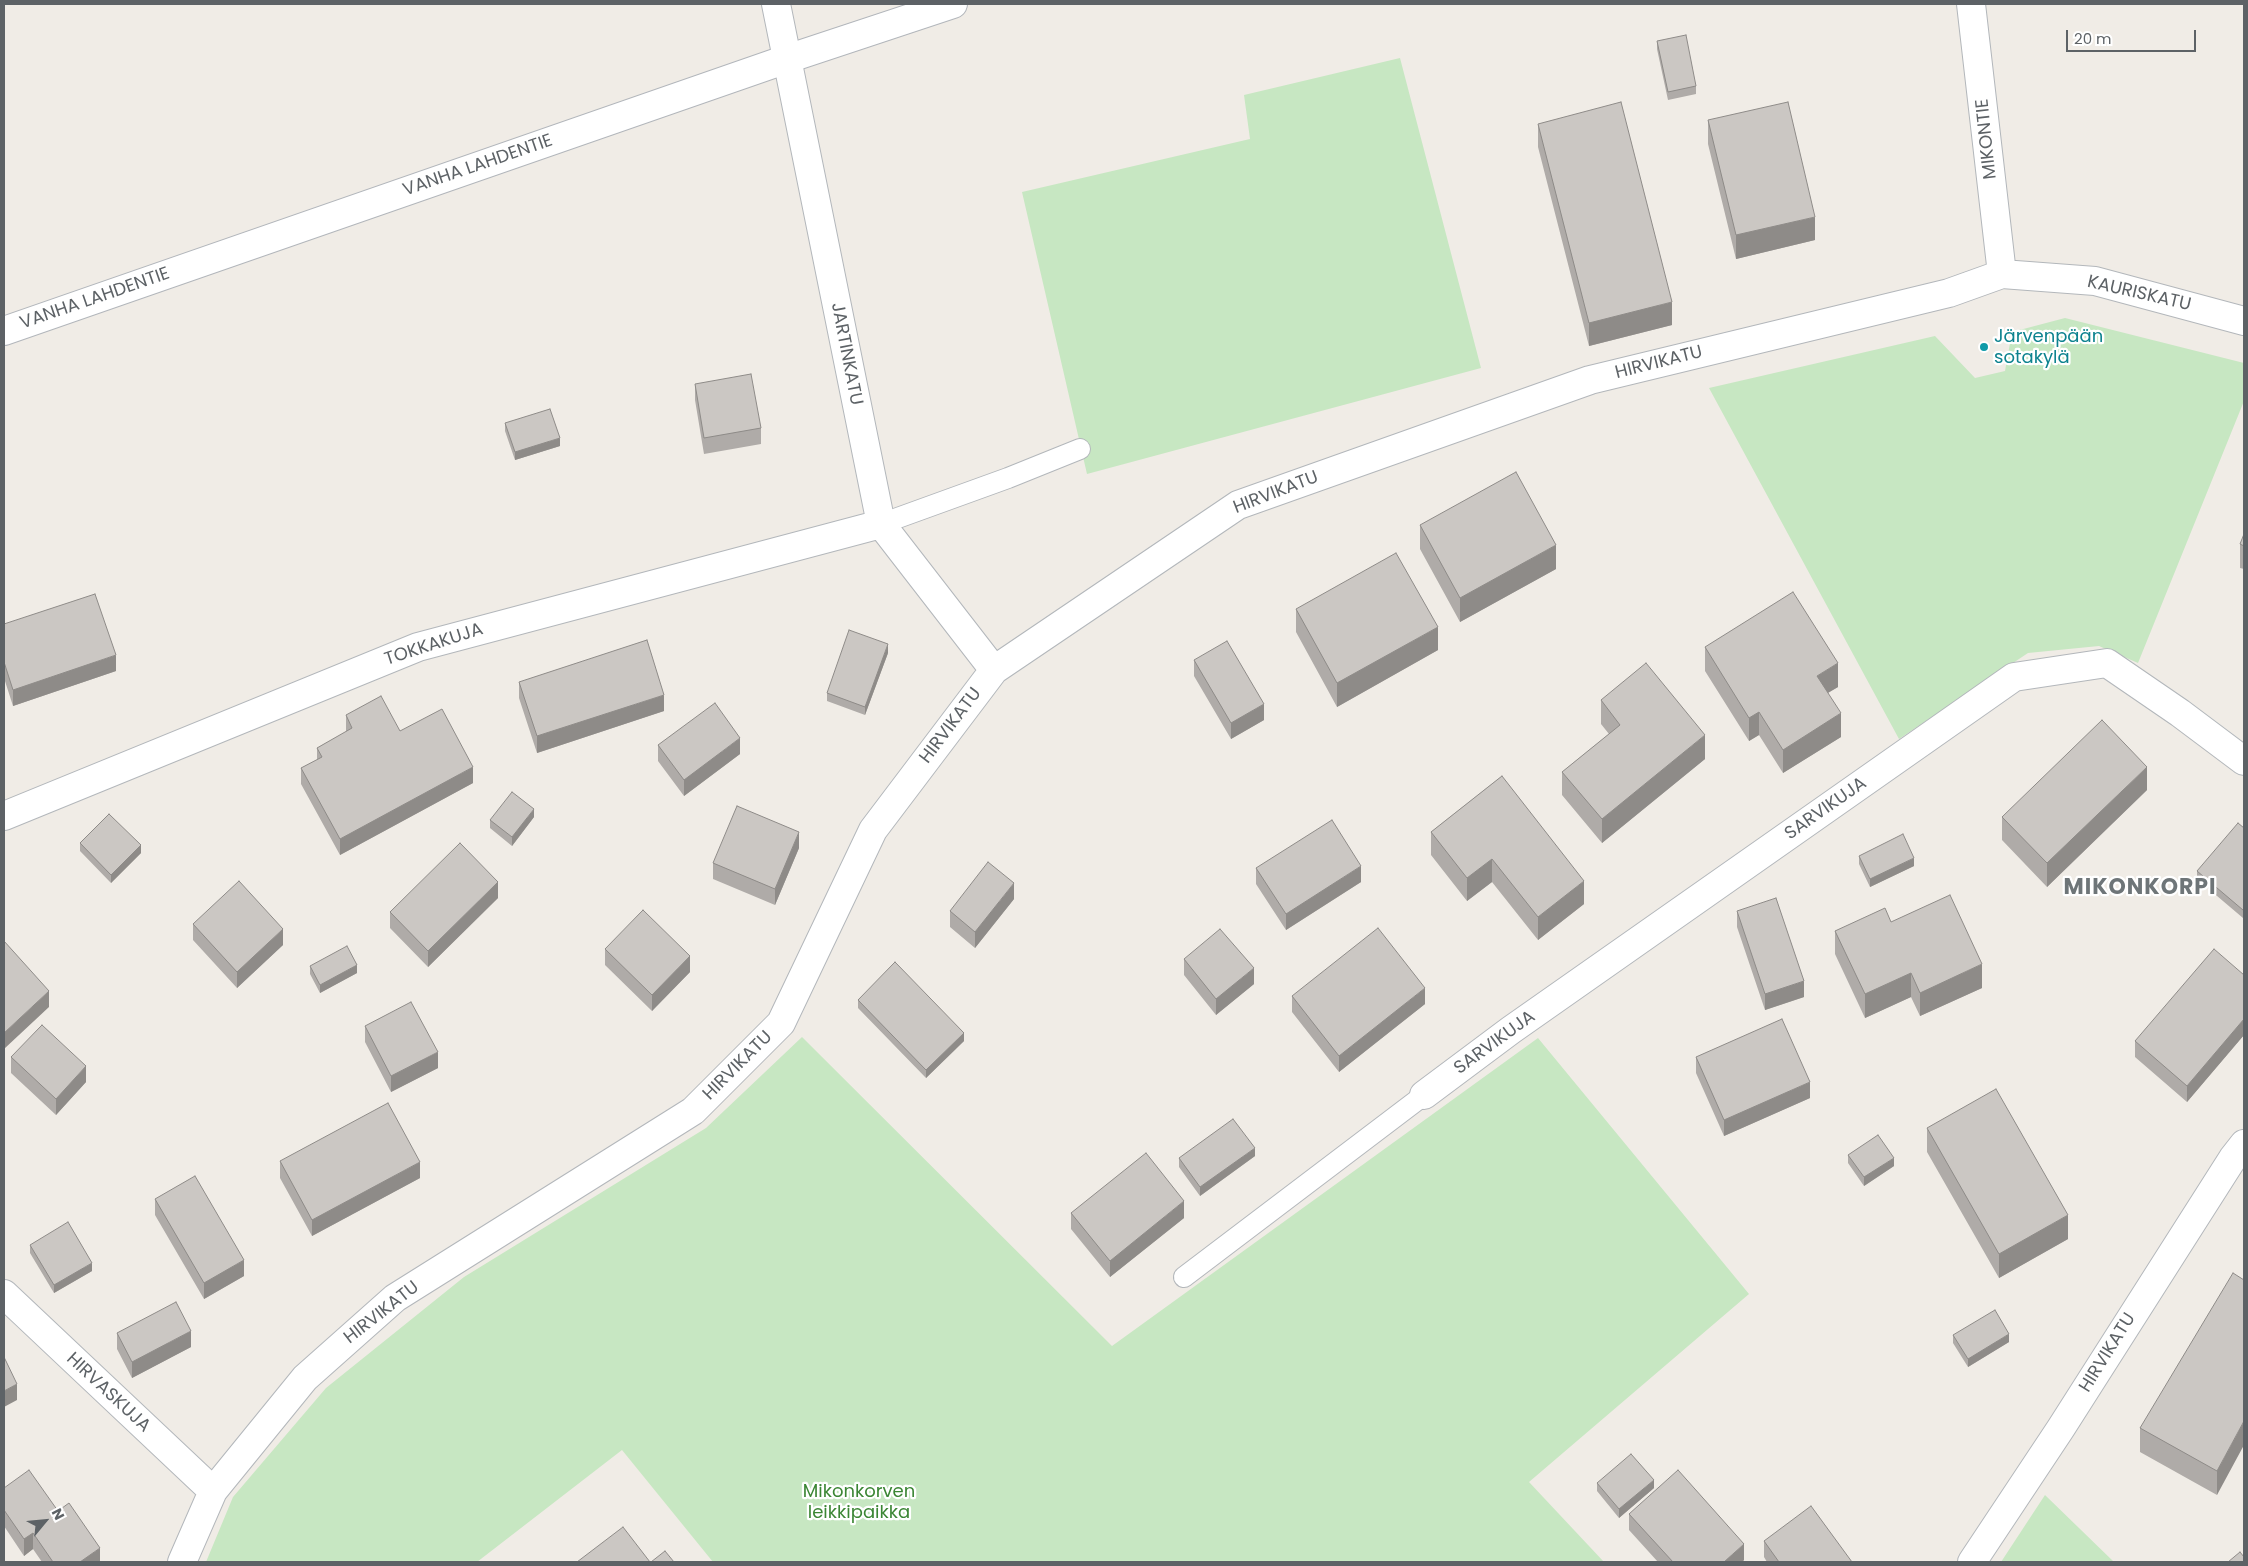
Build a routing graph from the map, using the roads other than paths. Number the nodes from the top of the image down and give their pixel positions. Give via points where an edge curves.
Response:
1 (776, 4) edge
2 (953, 4) edge
3 (1971, 4) edge
4 (787, 59) junction
5 (2002, 274) junction
6 (2244, 321) edge
7 (4, 331) edge
8 (1080, 448) dead end
9 (881, 524) junction
10 (994, 670) junction
11 (2244, 760) edge
12 (4, 816) edge
13 (1424, 1095) joint
14 (2244, 1144) edge
15 (1184, 1277) dead end
16 (4, 1294) edge
17 (213, 1491) junction
18 (182, 1562) edge
19 (1972, 1562) edge

1 - 4 street, JARTINKATU
2 - 4 street, VANHA LAHDENTIE
3 - 5 street, MIKONTIE
4 - 7 street, VANHA LAHDENTIE
4 - 9 street, JARTINKATU
5 - 6 street, KAURISKATU via 2096,281
5 - 10 street, HIRVIKATU via 1948,293 1590,380 1238,504
8 - 9 lane
9 - 10 street, JARTINKATU
9 - 12 street, TOKKAKUJA via 418,646
10 - 17 street, HIRVIKATU via 873,830 781,1023 693,1112 395,1298 305,1378
11 - 13 street, SARVIKUJA via 2107,663 2014,677 1511,1030
13 - 15 lane
14 - 19 street, HIRVIKATU
16 - 17 street, HIRVASKUJA
17 - 18 street, HIRVIKATU

